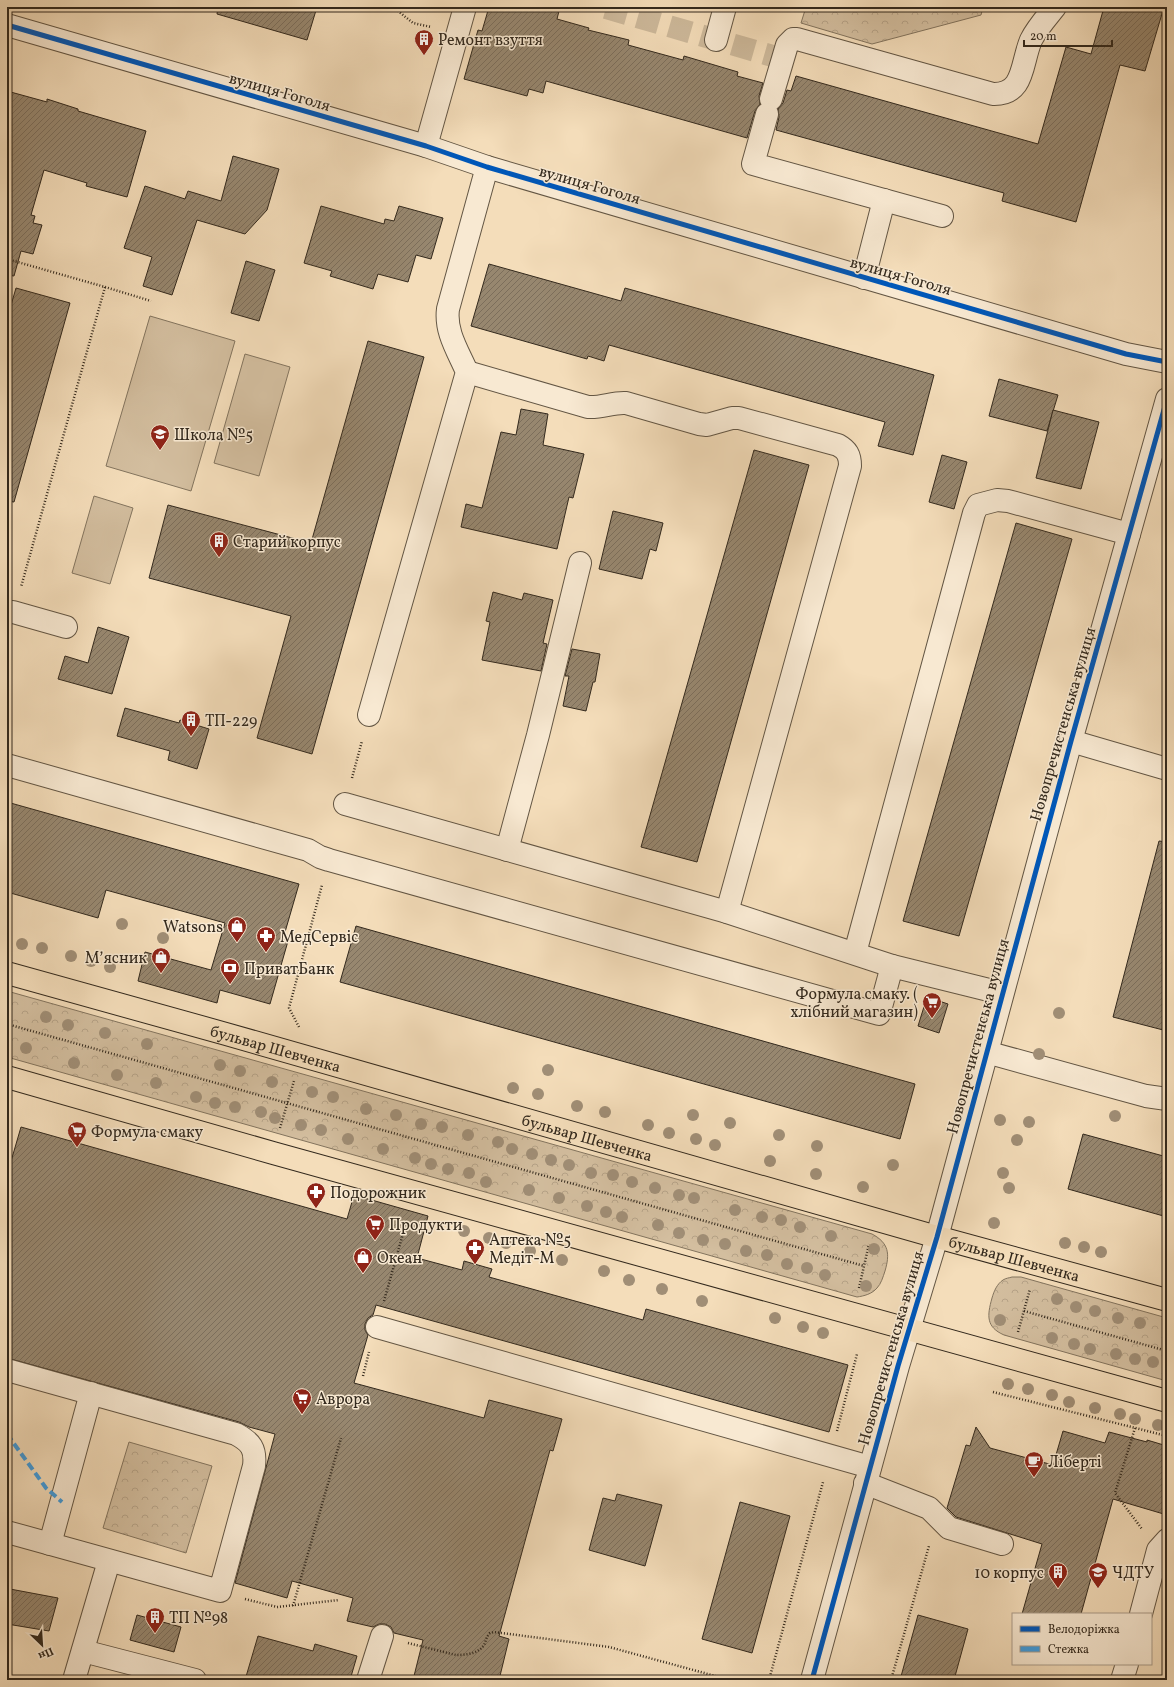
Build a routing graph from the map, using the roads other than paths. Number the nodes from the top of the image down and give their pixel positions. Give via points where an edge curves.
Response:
1 (465, 7) edge
2 (725, 7) edge
3 (1055, 7) edge
4 (7, 25) edge
5 (716, 40) dead end
6 (426, 146) junction
7 (487, 167) junction
8 (884, 200) junction
9 (942, 216) dead end
10 (864, 278) junction
11 (1167, 362) edge
12 (467, 372) junction
13 (1167, 400) edge
14 (1129, 534) junction
15 (580, 563) dead end
16 (13, 612) road end
17 (66, 627) dead end
18 (369, 715) dead end
19 (1071, 741) junction
20 (7, 765) edge
21 (1167, 769) edge
22 (345, 804) dead end
23 (507, 850) junction
24 (727, 912) junction
25 (855, 953) junction
26 (892, 966) junction
27 (7, 973) edge
28 (1001, 993) junction
29 (986, 1052) junction
30 (7, 1077) edge
31 (1167, 1099) edge
32 (936, 1237) junction
33 (1167, 1300) edge
34 (377, 1327) dead end
35 (909, 1329) junction
36 (7, 1370) edge
37 (92, 1393) junction
38 (1167, 1401) edge
39 (868, 1475) junction
40 (7, 1532) edge
41 (50, 1544) junction
42 (1002, 1544) dead end
43 (1163, 1545) edge
44 (109, 1561) junction
45 (1141, 1613) edge
46 (382, 1636) road end
47 (83, 1651) junction
48 (1127, 1665) edge
49 (74, 1680) edge
50 (195, 1680) edge
51 (368, 1680) edge
52 (812, 1680) edge
53 (1122, 1680) edge

1 - 6 street
2 - 5 street
3 - 8 street via 1032,39 1016,86 1001,94 993,94 793,39 786,45 753,164
4 - 6 street, вулиця Гоголя
6 - 7 street, вулиця Гоголя
7 - 10 street, вулиця Гоголя
7 - 12 street via 446,321
8 - 9 street
8 - 10 street
10 - 11 street, вулиця Гоголя via 1126,354
12 - 18 street
12 - 24 street via 588,407 626,403 707,425 739,418 846,449 850,466
13 - 14 street, Новопречистенська вулиця
14 - 19 street, Новопречистенська вулиця
14 - 25 street via 1008,501 988,501 978,506
15 - 23 street via 540,729
16 - 17 street
19 - 21 street
19 - 28 street, Новопречистенська вулиця
20 - 26 street via 308,850 337,862 879,1014
22 - 23 street
23 - 24 street
24 - 25 street
25 - 26 street
26 - 28 street
27 - 32 main road, бульвар Шевченка
28 - 29 street, Новопречистенська вулиця
29 - 31 street via 1146,1096
29 - 32 street, Новопречистенська вулиця
30 - 35 main road
32 - 33 main road, бульвар Шевченка
32 - 35 street, Новопречистенська вулиця
34 - 39 street via 831,1456
35 - 38 main road
35 - 39 street, Новопречистенська вулиця
36 - 37 street
37 - 41 street
37 - 44 street via 236,1434 245,1438 252,1446 255,1456 220,1592
39 - 42 street via 925,1506 952,1529
39 - 52 street, Новопречистенська вулиця
40 - 41 street
41 - 44 street
43 - 45 street
44 - 47 street
46 - 51 street
47 - 49 street
47 - 50 street
48 - 53 street

